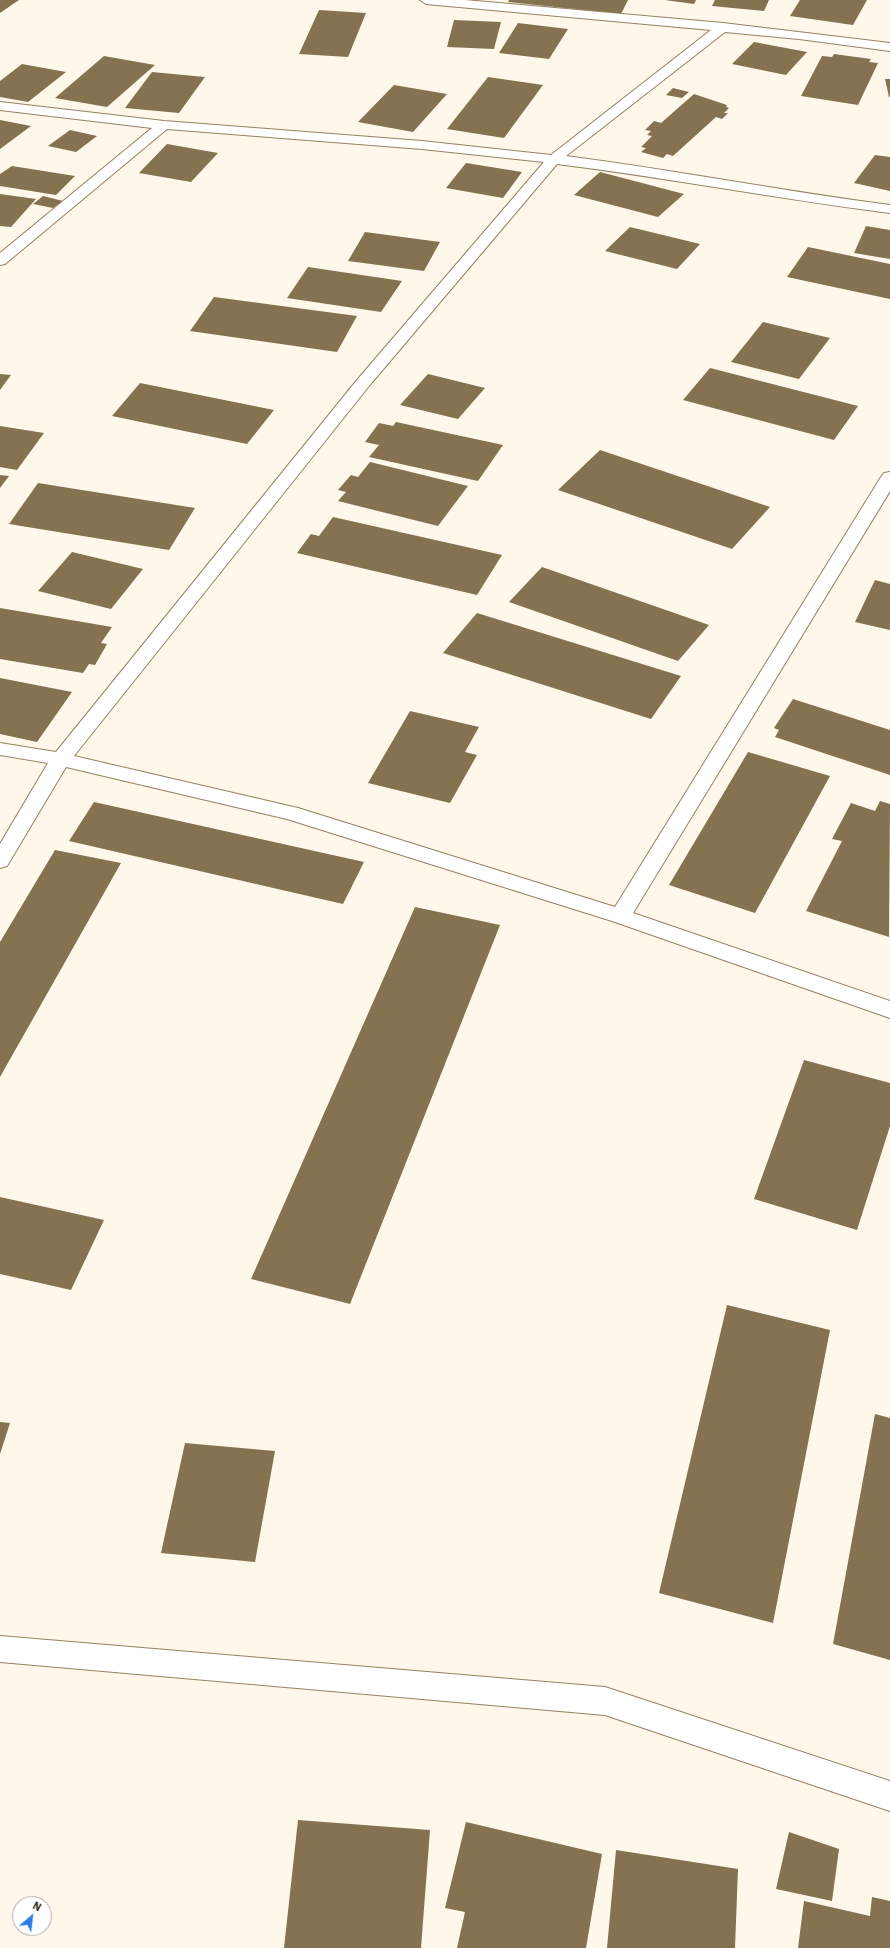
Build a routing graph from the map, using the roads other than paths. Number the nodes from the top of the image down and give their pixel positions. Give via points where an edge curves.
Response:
1 (426, 0) edge
2 (461, 1) edge
3 (723, 27) junction
4 (890, 47) edge
5 (0, 106) edge
6 (164, 125) junction
7 (554, 159) junction
8 (890, 209) edge
9 (0, 261) edge
10 (890, 477) edge
11 (0, 749) edge
12 (61, 759) junction
13 (0, 861) edge
14 (620, 916) junction
15 (890, 1010) edge
16 (0, 1649) edge
17 (890, 1796) edge

1 - 2 street
2 - 3 street
3 - 4 street
3 - 7 street
5 - 6 street
6 - 7 street via 422,145
6 - 9 street
7 - 8 street
7 - 12 street via 363,383
10 - 14 street
11 - 12 street
12 - 13 street
12 - 14 street via 291,813
14 - 15 street
16 - 17 street via 605,1701

